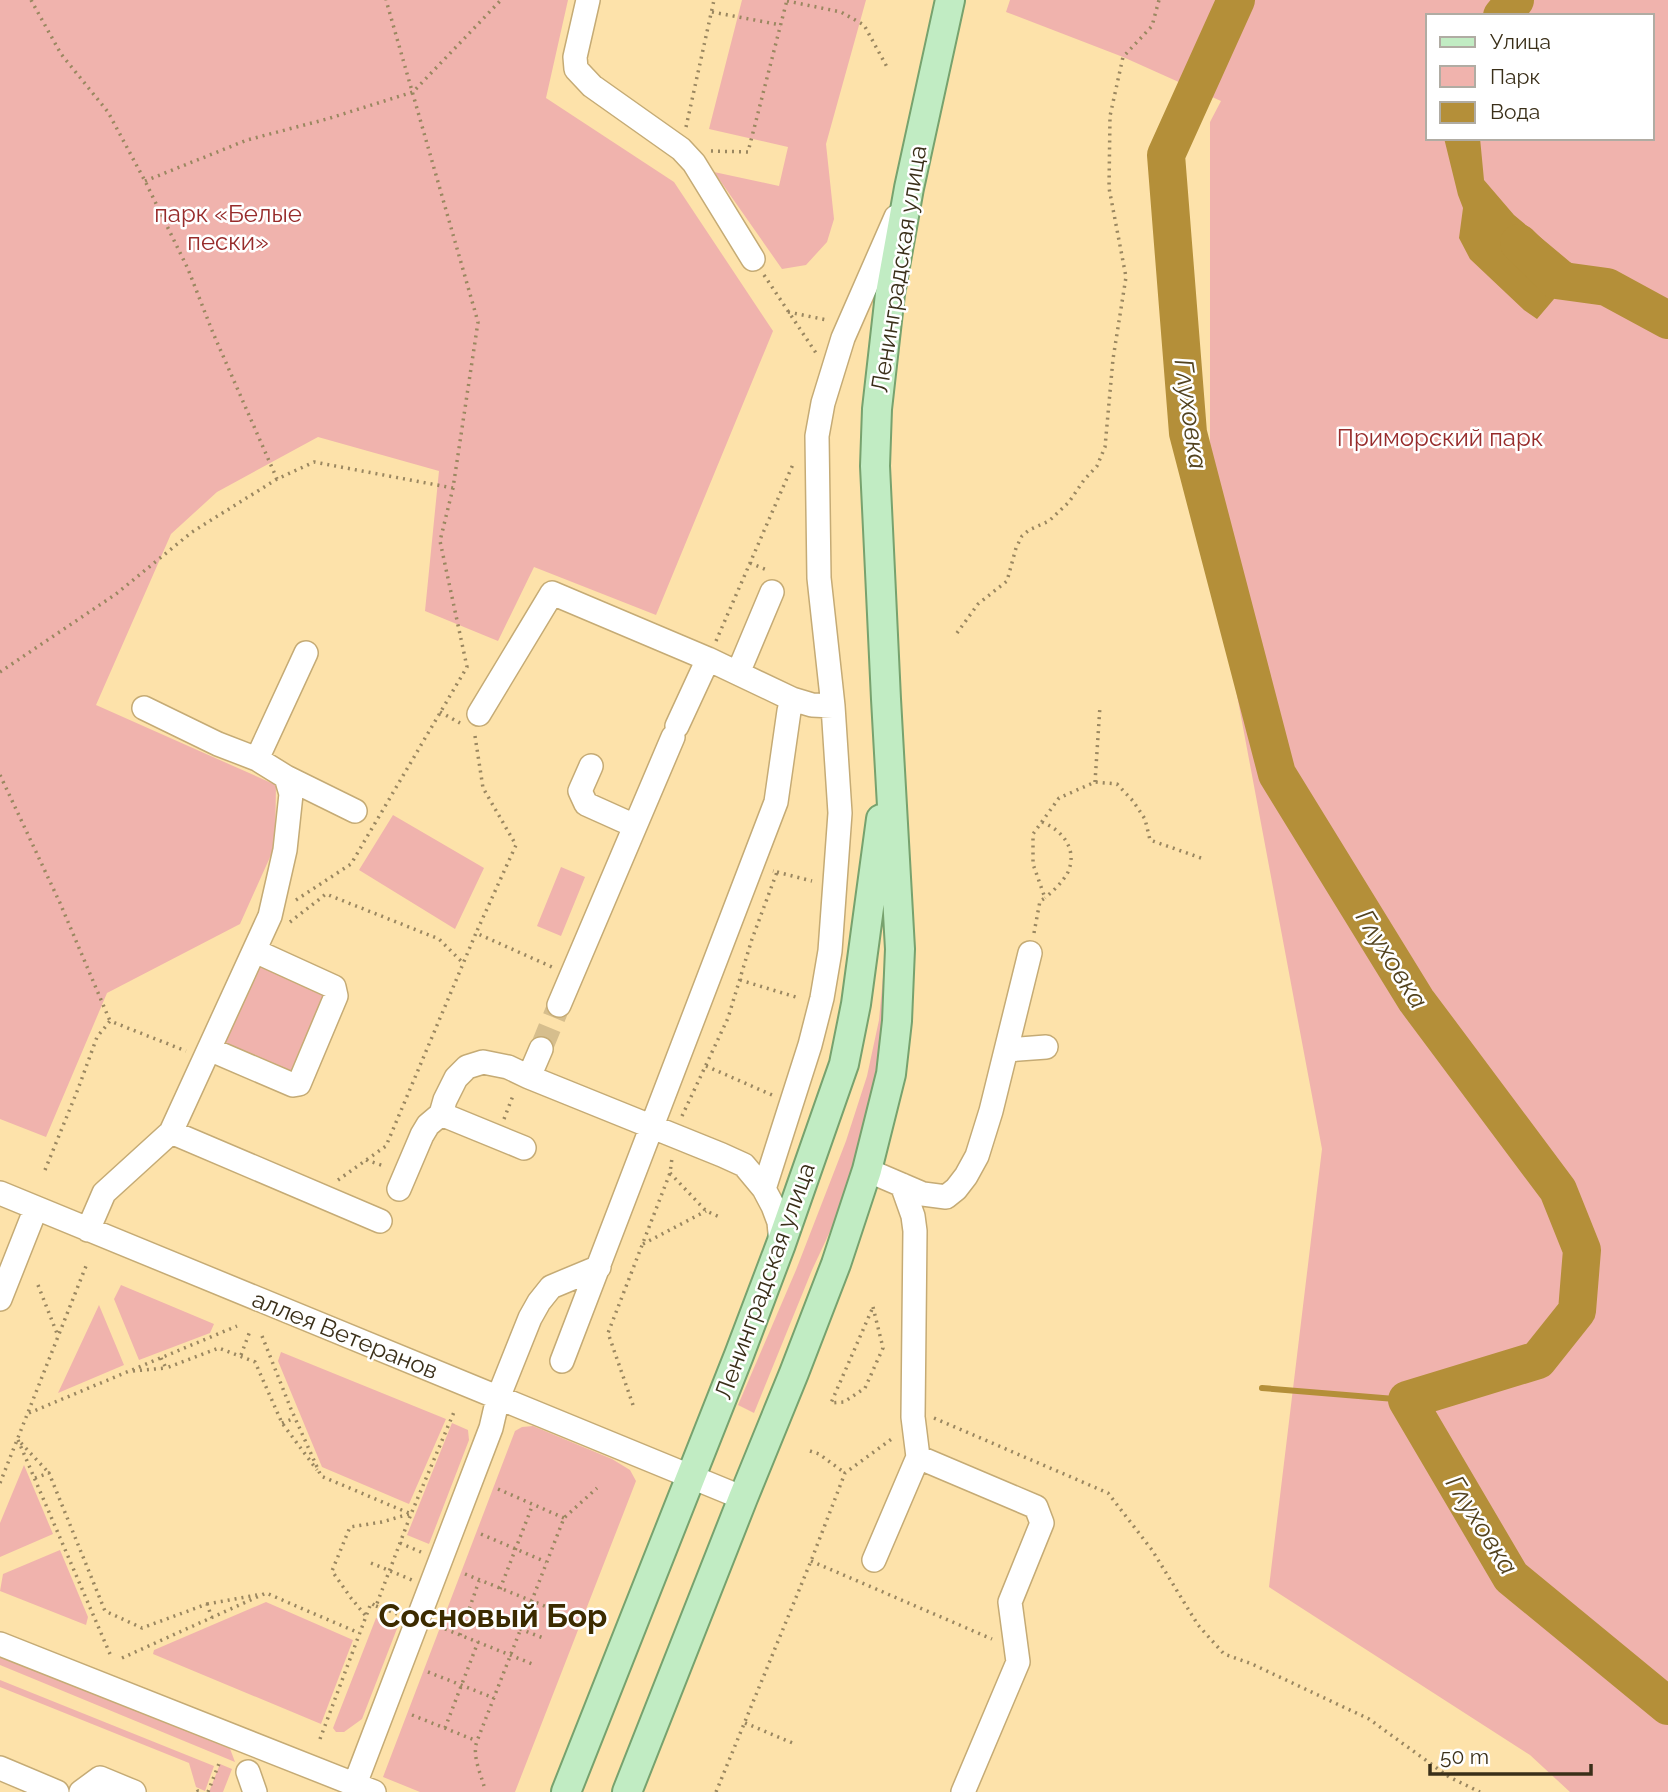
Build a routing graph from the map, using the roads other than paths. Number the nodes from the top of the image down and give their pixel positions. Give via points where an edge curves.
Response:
1 (589, 0) edge
2 (950, 0) edge
3 (909, 188) junction
4 (753, 259) road end
5 (772, 592) dead end
6 (306, 653) dead end
7 (708, 659) junction
8 (738, 673) junction
9 (792, 699) junction
10 (833, 706) junction
11 (144, 708) dead end
12 (472, 723) road end
13 (890, 750) junction
14 (257, 759) junction
15 (591, 766) dead end
16 (286, 777) junction
17 (355, 811) dead end
18 (635, 826) junction
19 (864, 947) junction
20 (900, 949) junction
21 (254, 951) junction
22 (1030, 953) road end
23 (559, 1005) tunnel mouth
24 (1046, 1047) dead end
25 (541, 1049) tunnel mouth
26 (1006, 1050) junction
27 (206, 1054) junction
28 (529, 1077) junction
29 (441, 1114) junction
30 (652, 1127) junction
31 (171, 1132) junction
32 (524, 1148) dead end
33 (867, 1170) junction
34 (902, 1185) junction
35 (399, 1189) dead end
36 (764, 1189) junction
37 (0, 1194) edge
38 (36, 1208) junction
39 (380, 1222) dead end
40 (88, 1230) junction
41 (782, 1244) junction
42 (598, 1267) junction
43 (0, 1299) edge
44 (562, 1361) dead end
45 (498, 1398) junction
46 (918, 1457) junction
47 (691, 1477) junction
48 (743, 1498) junction
49 (874, 1560) dead end
50 (0, 1644) edge
51 (0, 1768) edge
52 (365, 1788) edge
53 (57, 1792) edge
54 (82, 1792) edge
55 (134, 1792) edge
56 (565, 1792) edge
57 (627, 1792) edge
58 (963, 1792) edge

1 - 4 street via 576,69 592,86 681,149
2 - 3 main road, Ленинградская улица
3 - 10 street via 843,338 817,436 819,578
3 - 13 main road, Ленинградская улица via 890,294 877,409
5 - 8 street
6 - 14 street
7 - 8 street
7 - 12 street via 552,593
7 - 18 street
8 - 9 street
9 - 10 street
9 - 30 street via 776,802
10 - 36 street via 839,813 830,951 810,1045
11 - 14 street
13 - 19 main road, Ленинградская улица
13 - 20 main road, Ленинградская улица
14 - 16 street
15 - 18 street via 580,791 586,804
16 - 17 street
16 - 21 street via 291,794 278,921
18 - 23 street
19 - 20 main road via 882,940
19 - 41 main road, Ленинградская улица via 844,1064
20 - 33 main road, Ленинградская улица via 891,1074
21 - 27 street
21 - 27 street via 334,987 336,996 299,1084
22 - 26 street
24 - 26 street
25 - 28 street
26 - 34 street via 992,1111 966,1177 946,1197
27 - 31 street
28 - 29 street via 483,1062 467,1068 456,1078
28 - 30 street
29 - 32 street
29 - 35 street via 422,1135
30 - 36 street via 744,1166
30 - 42 street
31 - 39 street
31 - 40 street via 104,1193
33 - 34 street
33 - 48 main road, Ленинградская улица via 836,1264
34 - 46 street via 915,1231 924,1421
36 - 41 street via 779,1222
37 - 38 street, аллея Ветеранов
38 - 40 street, аллея Ветеранов
38 - 43 street
40 - 45 street, аллея Ветеранов
41 - 47 main road, Ленинградская улица
42 - 44 street
42 - 45 street via 551,1287 539,1302
45 - 47 street, аллея Ветеранов
45 - 52 street
46 - 49 street
46 - 58 street via 1037,1507 1042,1523 1010,1602 1018,1661
47 - 48 street, аллея Ветеранов
47 - 56 main road, Ленинградская улица
48 - 57 main road, Ленинградская улица
50 - 52 street
51 - 53 street
54 - 55 street via 100,1778

